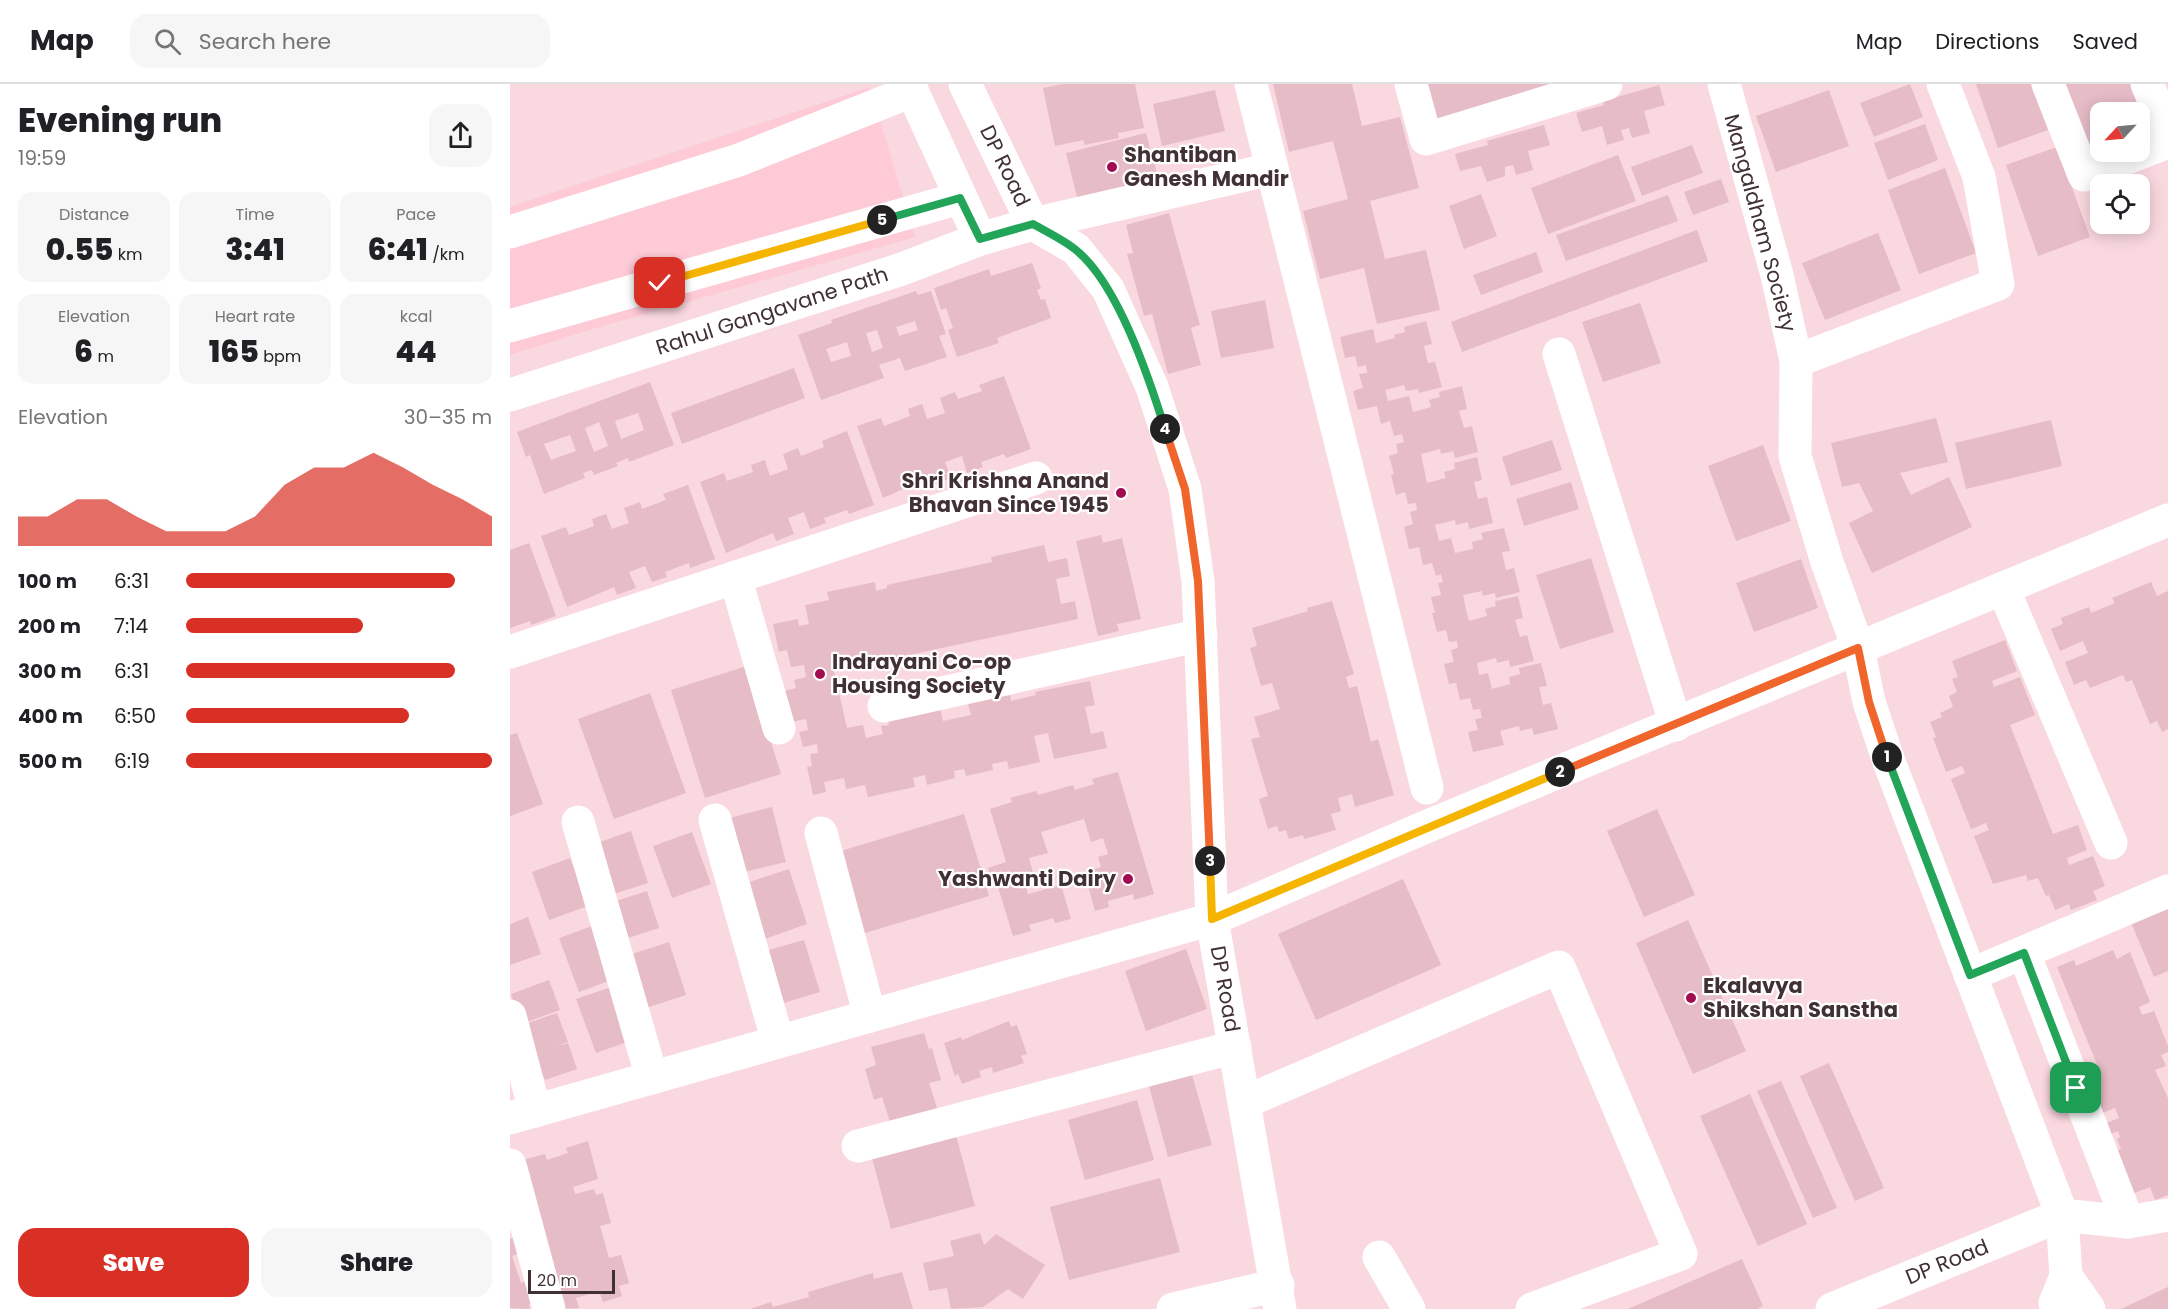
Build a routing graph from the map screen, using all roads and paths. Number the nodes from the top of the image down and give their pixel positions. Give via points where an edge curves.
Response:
1 (965, 84) edge
2 (1251, 84) edge
3 (1411, 84) edge
4 (1606, 84) edge
5 (1724, 84) edge
6 (1943, 84) edge
7 (2048, 84) edge
8 (2147, 84) edge
9 (911, 87) edge
10 (2168, 133) edge
11 (2168, 142) edge
12 (1270, 169) junction
13 (960, 198) junction
14 (1033, 224) junction
15 (510, 232) edge
16 (980, 239) junction
17 (510, 326) edge
18 (1559, 354) dead end
19 (1796, 361) junction
20 (510, 394) edge
21 (1036, 478) dead end
22 (2168, 520) edge
23 (735, 577) junction
24 (2003, 588) junction
25 (1201, 635) junction
26 (1858, 648) junction
27 (510, 652) edge
28 (884, 705) dead end
29 (1676, 725) junction
30 (779, 728) dead end
31 (1427, 788) dead end
32 (716, 820) dead end
33 (578, 822) dead end
34 (821, 833) dead end
35 (2111, 843) dead end
36 (2168, 891) edge
37 (1212, 919) junction
38 (2024, 953) junction
39 (1970, 975) junction
40 (510, 1016) edge
41 (870, 1016) junction
42 (778, 1042) junction
43 (1235, 1047) junction
44 (652, 1078) junction
45 (1245, 1102) junction
46 (517, 1112) edge
47 (858, 1146) dead end
48 (510, 1165) edge
49 (2062, 1215) junction
50 (2168, 1215) edge
51 (2128, 1222) junction
52 (1379, 1257) dead end
53 (2066, 1276) junction
54 (1279, 1297) edge
55 (549, 1309) edge
56 (1173, 1309) edge
57 (1409, 1309) edge
58 (1532, 1309) edge
59 (1832, 1309) edge
60 (2056, 1309) edge
61 (2089, 1309) edge

1 - 14 street, DP Road
2 - 12 street
3 - 4 street via 1426,139
5 - 19 street, Mangaldham Society via 1777,275
6 - 19 street, Mangaldham Society via 1979,177 1998,284
7 - 11 street via 2084,175
8 - 10 street
9 - 13 street
9 - 15 street via 739,159
12 - 14 street, Rahul Gangavane Path
12 - 31 street
13 - 16 street
13 - 17 street
14 - 16 street, Rahul Gangavane Path
14 - 25 street, DP Road via 1076,249 1096,272 1108,289 1152,387 1185,489
16 - 20 street, Rahul Gangavane Path via 902,269
18 - 29 street
19 - 26 street, Mangaldham Society via 1796,456 1827,562
21 - 23 street
22 - 24 street
23 - 27 street
23 - 30 street
24 - 26 street
24 - 35 street
25 - 28 street
25 - 37 street, DP Road
26 - 29 street
26 - 39 street, Mangaldham Society via 1869,702 1888,759
29 - 37 street
32 - 42 street
33 - 44 street
34 - 41 street
36 - 38 street
37 - 41 street
37 - 43 street, DP Road
38 - 39 street
38 - 51 street
39 - 49 street, Mangaldham Society
40 - 46 street
41 - 42 street
42 - 44 street
43 - 45 street, DP Road
43 - 47 street
44 - 46 street
45 - 54 street, DP Road
45 - 58 street via 1559,967 1681,1254
48 - 55 street
49 - 51 street
49 - 53 street, Mangaldham Society
49 - 59 street, DP Road
50 - 51 street
52 - 57 street
53 - 60 street
53 - 61 street
54 - 56 street

